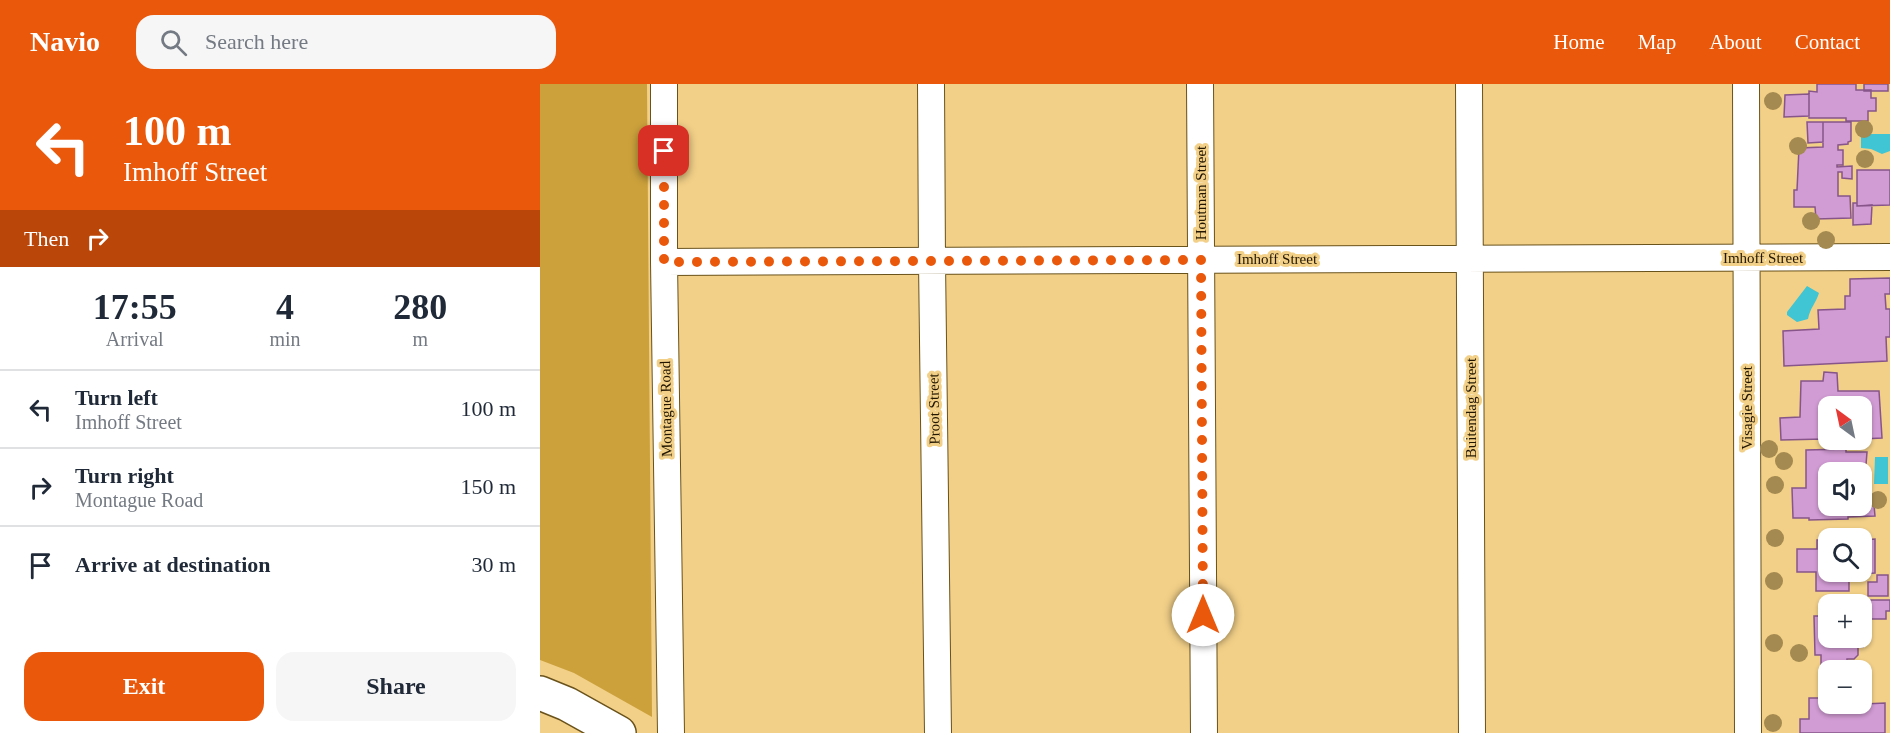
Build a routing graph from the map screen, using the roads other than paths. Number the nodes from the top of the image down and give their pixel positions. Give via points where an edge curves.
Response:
1 (664, 84) edge
2 (931, 84) edge
3 (1200, 84) edge
4 (1468, 84) edge
5 (1746, 84) edge
6 (1890, 257) edge
7 (1470, 258) junction
8 (1747, 258) junction
9 (1201, 260) junction
10 (664, 262) junction
11 (932, 262) junction
12 (540, 693) edge
13 (619, 733) edge
14 (671, 733) edge
15 (939, 733) edge
16 (1204, 733) edge
17 (1472, 733) edge
18 (1748, 733) edge

1 - 10 street, Montague Road
2 - 11 street, Proot Street
3 - 9 street, Houtman Street
4 - 7 street, Buitendag Street
5 - 8 street, Visagie Street
6 - 8 street, Imhoff Street
7 - 8 street, Imhoff Street
7 - 9 street, Imhoff Street
7 - 17 street, Buitendag Street
8 - 18 street, Visagie Street
9 - 11 street, Imhoff Street
9 - 16 street, Houtman Street
10 - 11 street, Imhoff Street
10 - 14 street, Montague Road
11 - 15 street, Proot Street
12 - 13 street

